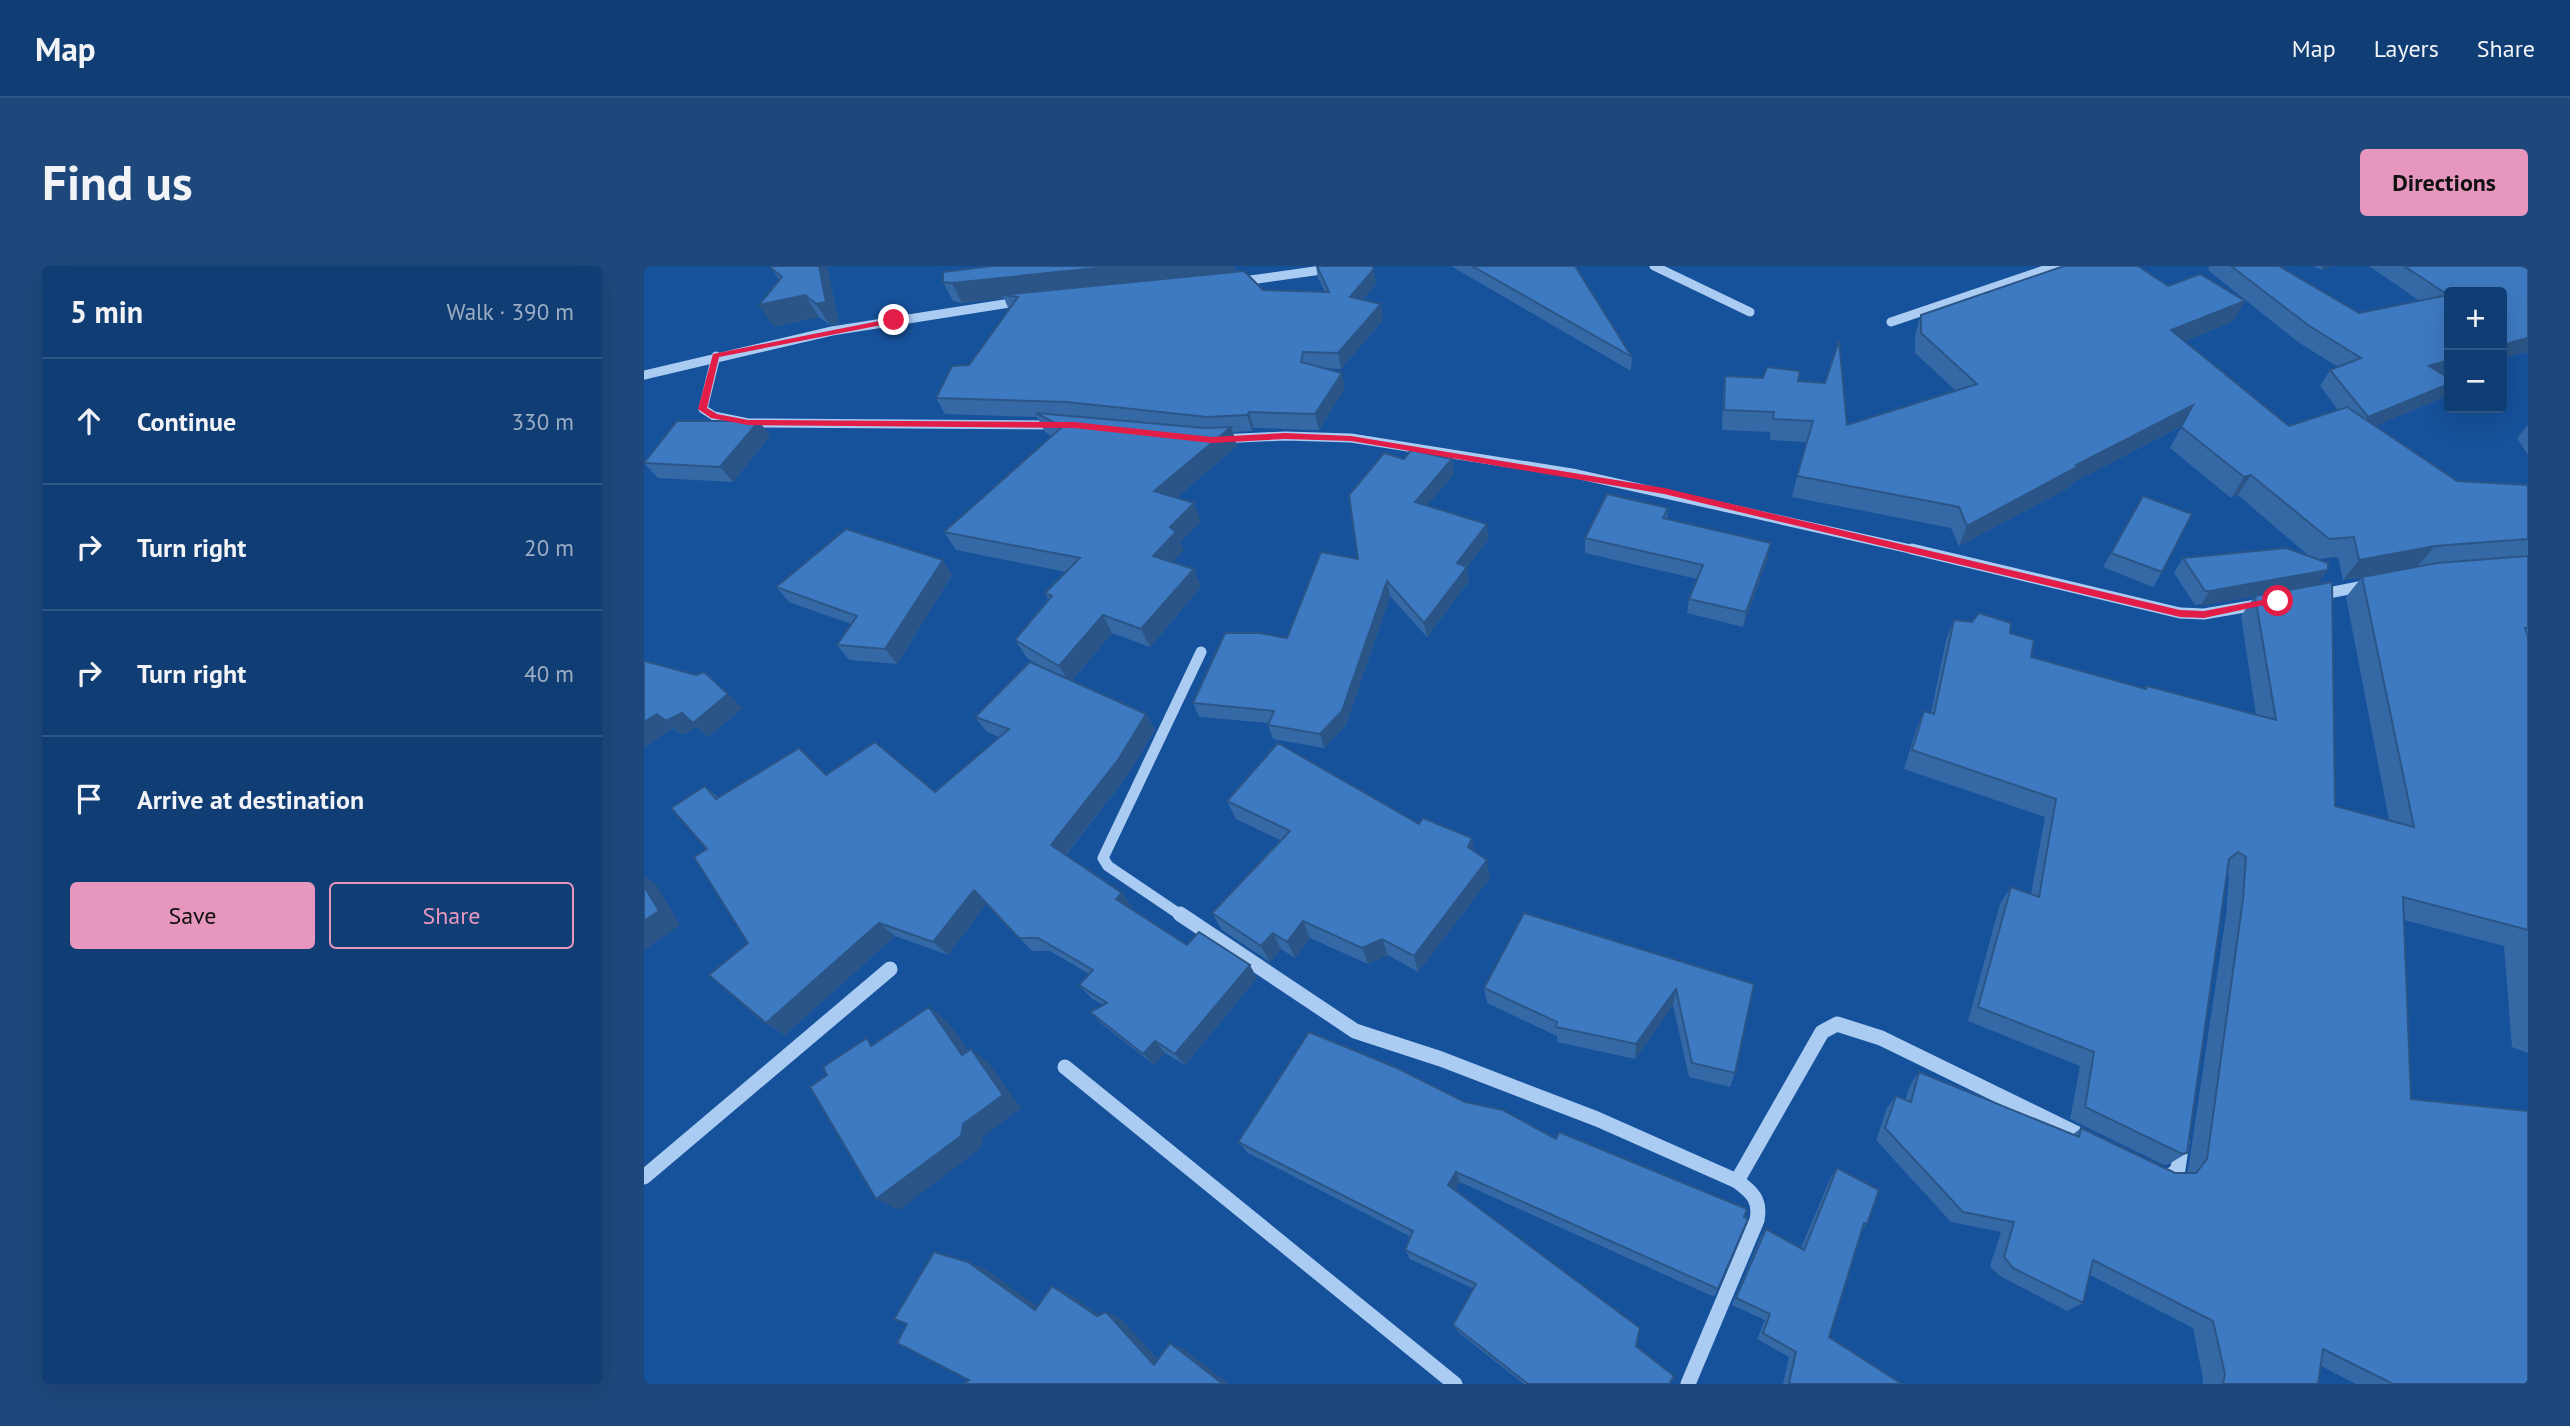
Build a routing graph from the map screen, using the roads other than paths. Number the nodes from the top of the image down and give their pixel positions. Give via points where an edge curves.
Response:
1 (1350, 266) edge
2 (1654, 266) edge
3 (2056, 266) edge
4 (1221, 283) edge
5 (1033, 300) edge
6 (1749, 312) dead end
7 (1891, 322) dead end
8 (716, 356) junction
9 (644, 375) edge
10 (1074, 425) edge
11 (1212, 440) edge
12 (2380, 583) edge
13 (2303, 597) edge
14 (2278, 601) edge
15 (1201, 652) dead end
16 (890, 969) dead end
17 (1065, 1067) dead end
18 (2184, 1129) edge
19 (2100, 1145) edge
20 (2149, 1169) edge
21 (644, 1177) edge
22 (1737, 1181) junction
23 (1455, 1384) edge
24 (1688, 1384) edge

1 - 4 street
2 - 6 street
3 - 7 street
5 - 8 street via 894,320
8 - 9 street
8 - 10 street via 703,409 748,423
11 - 14 street via 1351,438 1572,473 2180,613 2204,614
12 - 13 street
15 - 22 street via 1107,847 1103,858 1108,866 1355,1031 1597,1119
16 - 21 street
17 - 23 street
18 - 20 street via 2178,1169 2171,1176
19 - 22 street via 1881,1038 1837,1024 1822,1032
22 - 24 street via 1756,1195 1760,1209

